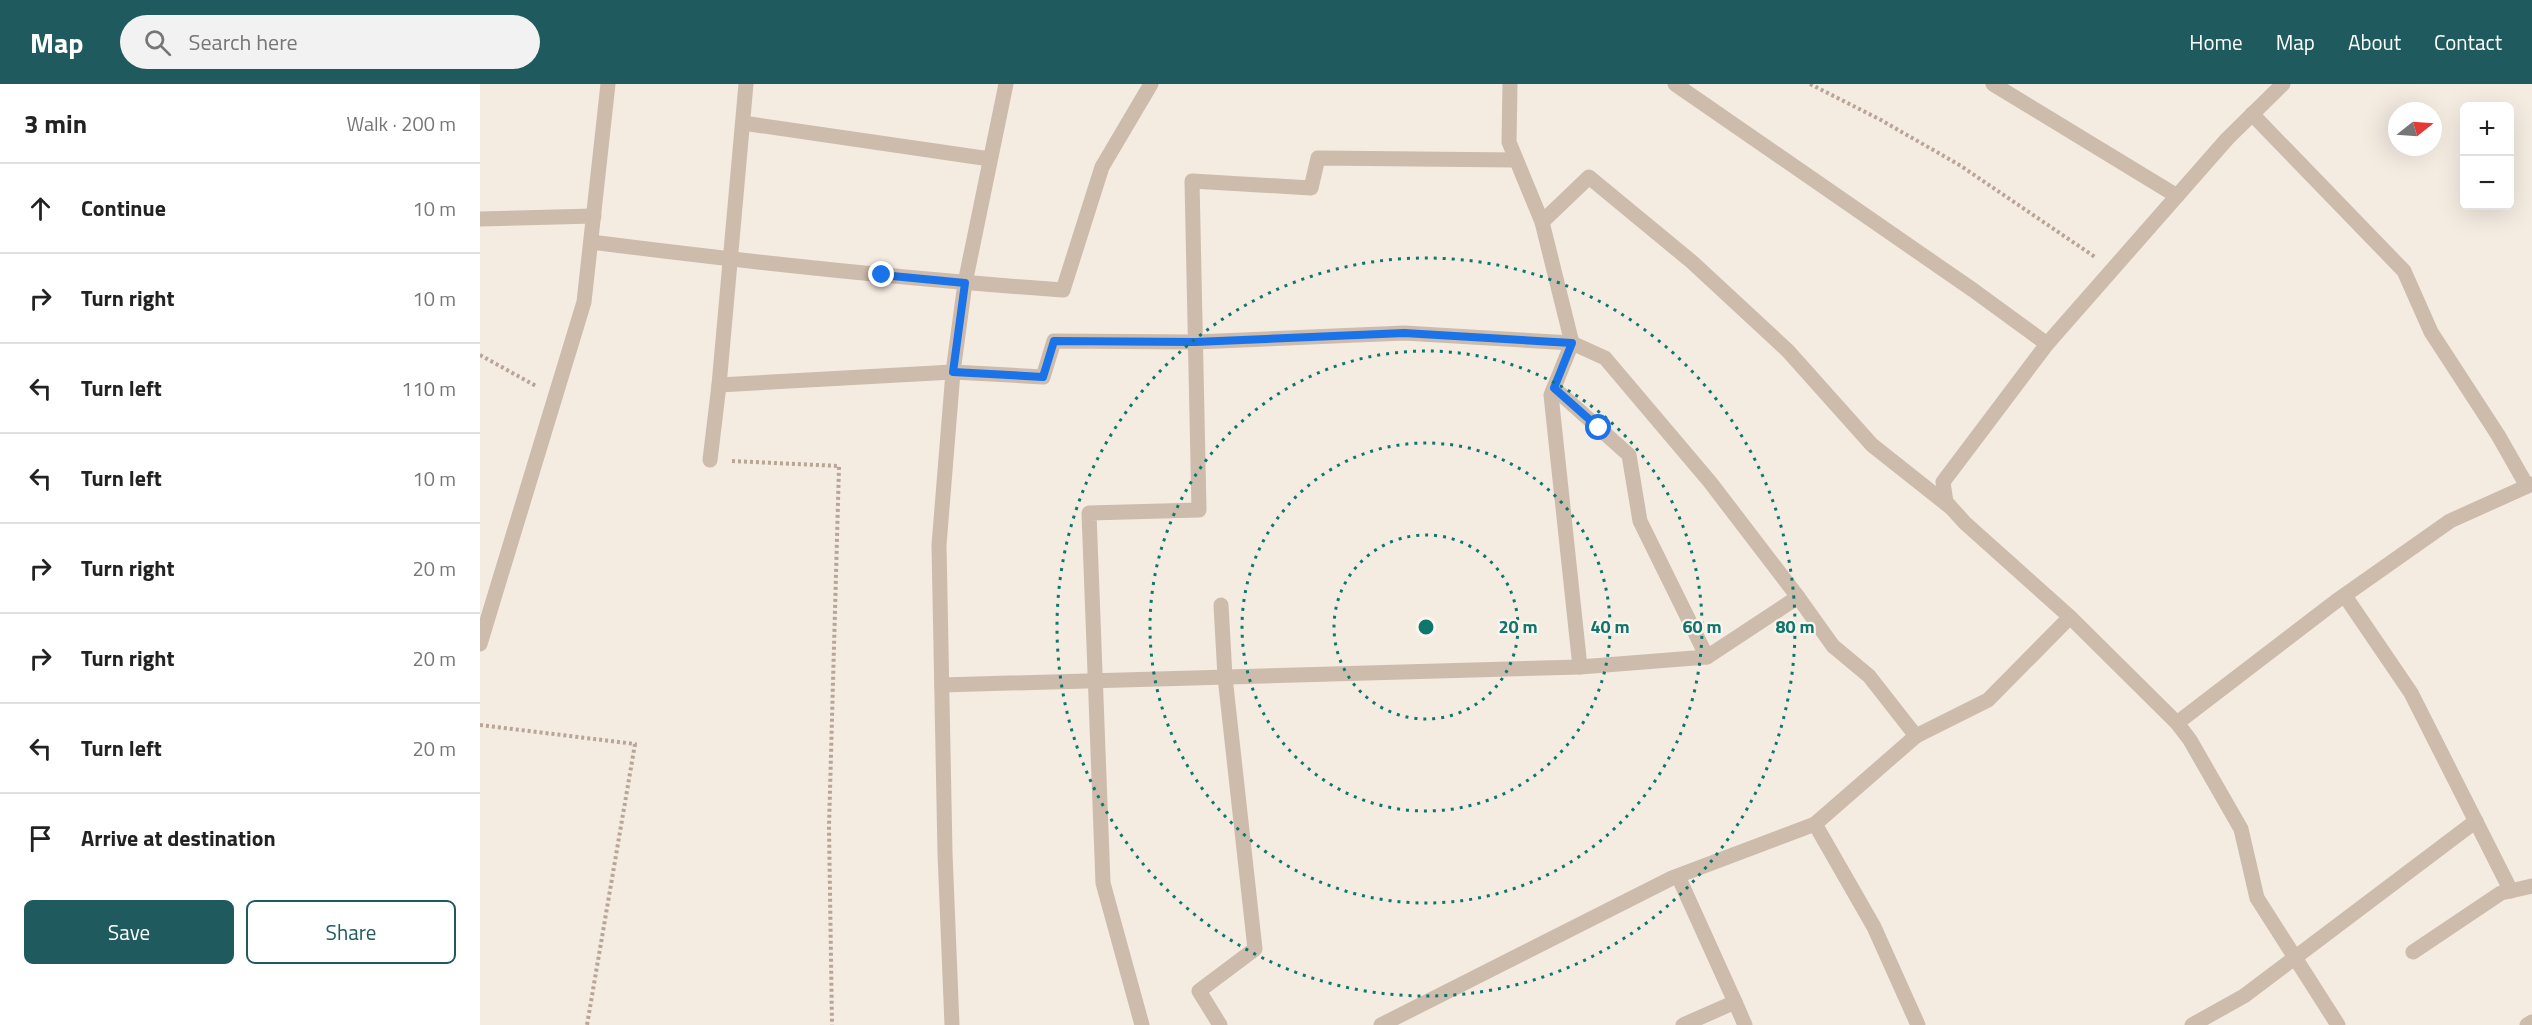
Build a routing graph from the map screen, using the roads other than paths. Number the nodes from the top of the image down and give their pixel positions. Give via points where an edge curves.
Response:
1 (608, 84) edge
2 (747, 84) edge
3 (1006, 84) edge
4 (1151, 84) edge
5 (1510, 84) edge
6 (1675, 84) edge
7 (1993, 84) edge
8 (2283, 84) edge
9 (2253, 114) junction
10 (743, 123) junction
11 (990, 159) junction
12 (1516, 160) junction
13 (2177, 196) junction
14 (594, 216) junction
15 (480, 219) edge
16 (1542, 222) junction
17 (591, 242) junction
18 (730, 260) junction
19 (965, 283) junction
20 (1195, 342) junction
21 (1572, 343) junction
22 (2047, 344) junction
23 (953, 372) junction
24 (719, 385) junction
25 (1554, 388) junction
26 (710, 460) road end
27 (2530, 485) edge
28 (1949, 506) junction
29 (2345, 596) junction
30 (1798, 597) junction
31 (1221, 605) dead end
32 (2070, 617) junction
33 (480, 644) edge
34 (1707, 657) junction
35 (1580, 667) junction
36 (1225, 677) junction
37 (1096, 680) junction
38 (942, 685) junction
39 (2177, 723) junction
40 (1916, 736) junction
41 (2476, 821) junction
42 (1815, 824) junction
43 (1678, 876) junction
44 (2532, 886) edge
45 (2511, 891) junction
46 (2413, 952) dead end
47 (2295, 957) junction
48 (1735, 1002) junction
49 (2532, 1022) edge
50 (952, 1025) edge
51 (1142, 1025) edge
52 (1220, 1025) edge
53 (1381, 1025) edge
54 (1683, 1025) edge
55 (1745, 1025) edge
56 (1918, 1025) edge
57 (2192, 1025) edge
58 (2338, 1025) edge
59 (2527, 1025) edge

1 - 14 street
2 - 10 street
3 - 11 street
4 - 19 street via 1102,167 1063,290
5 - 12 street via 1509,142
6 - 22 street
7 - 13 street
8 - 9 street
9 - 13 street
9 - 27 street via 2404,271 2431,332
10 - 11 street
10 - 18 street
11 - 19 street
12 - 16 street
12 - 20 street via 1318,158 1311,188 1192,181
13 - 22 street
14 - 15 street
14 - 17 street
16 - 21 street
16 - 28 street via 1589,177 1692,262 1788,351 1872,444
17 - 18 street
17 - 33 street via 584,302
18 - 19 street
18 - 24 street
19 - 23 street
20 - 21 street via 1404,333
20 - 23 street via 1054,341 1043,377
20 - 37 street via 1199,510 1089,513
21 - 25 street
21 - 30 street via 1605,358 1710,483
22 - 28 street via 1943,482
23 - 24 street
23 - 38 street via 939,544
24 - 26 street
25 - 34 street via 1629,455 1640,521
25 - 35 street via 1551,395
27 - 29 street via 2450,521
28 - 32 street
29 - 39 street
29 - 41 street via 2411,693
30 - 34 street
30 - 40 street via 1833,646 1869,676
31 - 36 street
32 - 39 street
32 - 40 street via 1988,700
34 - 35 street
35 - 36 street
36 - 37 street
36 - 52 street via 1255,949 1199,991
37 - 38 street
37 - 51 street via 1102,883
38 - 50 street
39 - 47 street via 2241,829 2257,898
40 - 42 street
41 - 45 street
41 - 47 street
42 - 43 street
42 - 56 street via 1874,927
43 - 48 street
43 - 53 street
44 - 45 street
45 - 46 street via 2501,893
47 - 57 street via 2244,996
47 - 58 street
48 - 54 street
48 - 55 street
49 - 59 street

